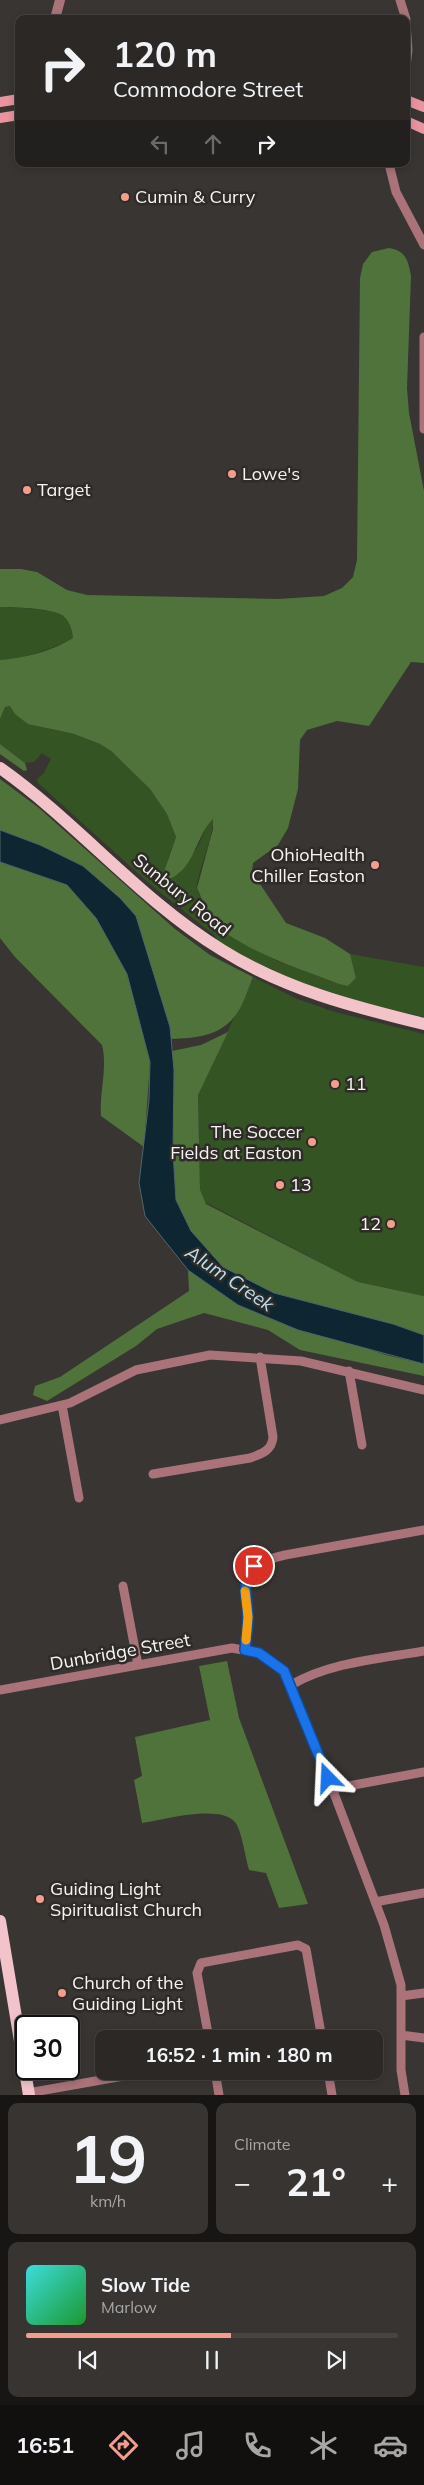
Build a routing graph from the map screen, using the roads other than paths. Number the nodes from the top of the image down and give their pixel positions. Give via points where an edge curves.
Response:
1 (60, 0) edge
2 (400, 0) edge
3 (56, 15) edge
4 (404, 15) edge
5 (15, 100) edge
6 (0, 102) edge
7 (410, 102) edge
8 (424, 107) edge
9 (15, 116) edge
10 (0, 118) edge
11 (410, 124) edge
12 (424, 129) edge
13 (390, 167) edge
14 (424, 245) edge
15 (424, 337) edge
16 (424, 429) edge
17 (0, 768) edge
18 (424, 1024) edge
19 (260, 1357) junction
20 (349, 1370) junction
21 (424, 1390) edge
22 (62, 1405) junction
23 (0, 1420) edge
24 (362, 1445) dead end
25 (153, 1474) dead end
26 (79, 1498) dead end
27 (424, 1530) edge
28 (123, 1586) dead end
29 (245, 1650) junction
30 (424, 1651) edge
31 (138, 1665) junction
32 (291, 1685) junction
33 (0, 1690) edge
34 (424, 1772) edge
35 (332, 1789) junction
36 (424, 1893) edge
37 (375, 1902) junction
38 (0, 1921) edge
39 (424, 1994) edge
40 (401, 1996) junction
41 (207, 2030) edge
42 (320, 2030) edge
43 (401, 2035) junction
44 (424, 2038) edge
45 (104, 2080) edge
46 (216, 2080) edge
47 (330, 2080) edge
48 (29, 2094) edge
49 (218, 2095) edge
50 (332, 2095) edge
51 (405, 2095) edge

1 - 3 street
2 - 4 street
5 - 6 main road
7 - 8 main road
9 - 10 main road
11 - 12 main road
13 - 14 street via 396,192
15 - 16 street
17 - 18 main road, Sunbury Road via 30,789 188,927 223,951 300,990
19 - 20 street
19 - 22 street via 210,1355 155,1364
19 - 25 street via 273,1438 269,1448 250,1458
20 - 21 street
20 - 24 street
22 - 23 street
22 - 26 street
27 - 29 street via 285,1555 254,1566 246,1578 244,1593 248,1617
28 - 31 street
29 - 31 street, Dunbridge Street via 232,1648
29 - 32 street, Dunbridge Street via 272,1660 284,1671
30 - 32 street via 343,1665 308,1675
31 - 33 street, Dunbridge Street
32 - 35 street, Dunbridge Street
34 - 35 street
35 - 37 street, Dunbridge Street
36 - 37 street
37 - 40 street, Dunbridge Street via 401,1985
38 - 48 main road
39 - 40 street
40 - 43 street, Dunbridge Street
41 - 42 street via 197,1973 201,1963 298,1945 306,1949
43 - 44 street
43 - 51 street, Dunbridge Street
45 - 48 street
46 - 49 street
47 - 50 street

